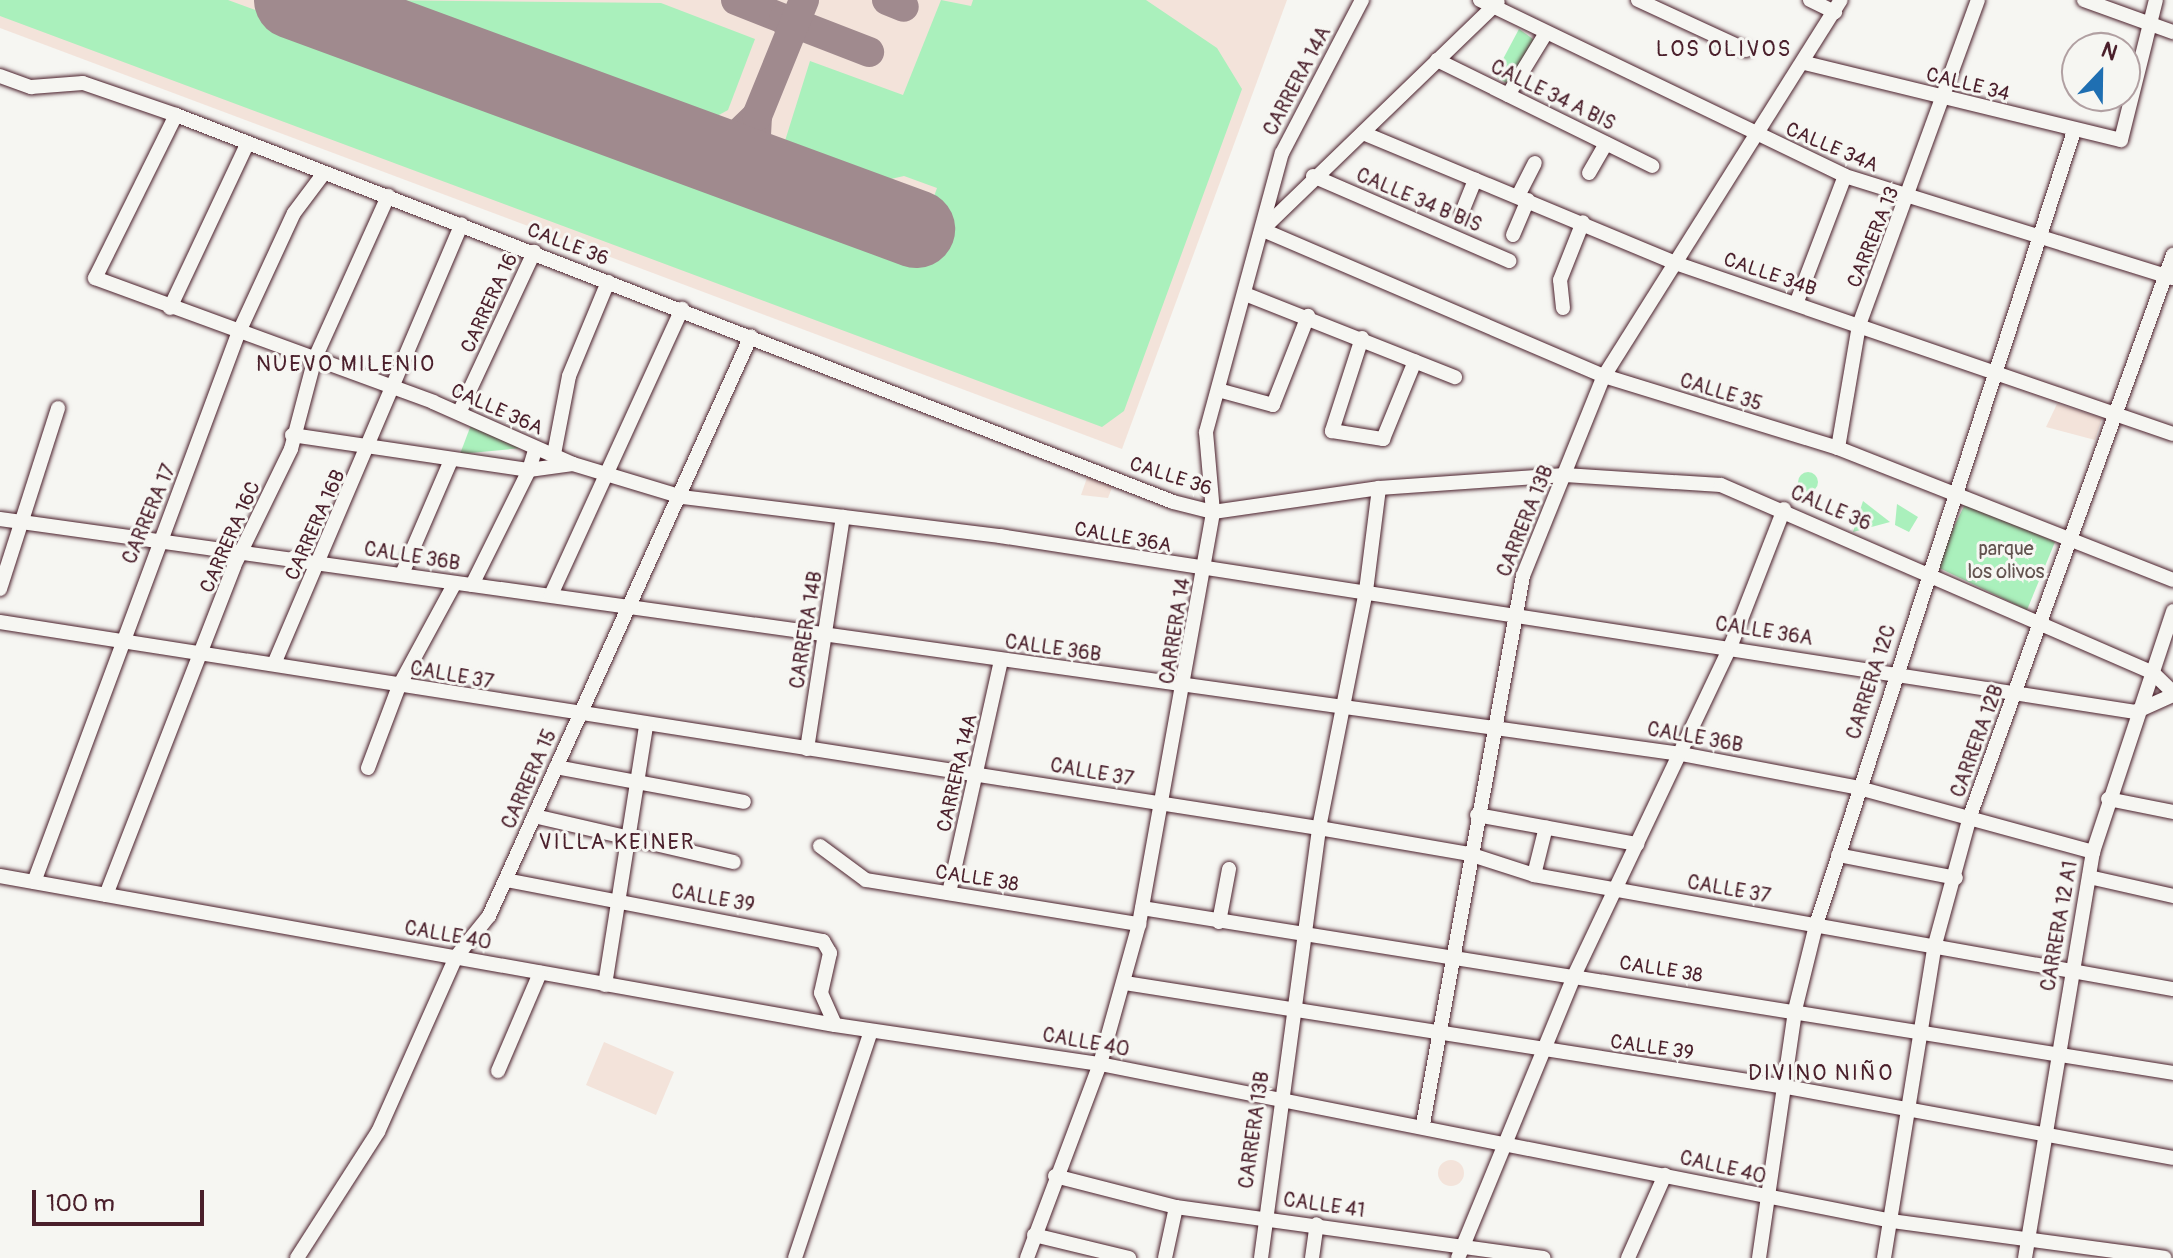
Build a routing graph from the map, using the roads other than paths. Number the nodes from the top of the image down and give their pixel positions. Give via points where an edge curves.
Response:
1 (1362, 0) edge
2 (1638, 0) edge
3 (1810, 0) edge
4 (1978, 0) edge
5 (2084, 0) edge
6 (2156, 0) edge
7 (1491, 2) edge
8 (1838, 6) edge
9 (2147, 22) junction
10 (2173, 32) edge
11 (1546, 33) junction
12 (1746, 50) dead end
13 (1437, 60) junction
14 (1805, 63) junction
15 (0, 76) edge
16 (1508, 95) junction
17 (1947, 99) junction
18 (176, 115) junction
19 (2074, 131) junction
20 (1363, 133) junction
21 (1759, 138) junction
22 (1606, 143) junction
23 (247, 144) junction
24 (1535, 163) dead end
25 (1652, 166) dead end
26 (324, 173) junction
27 (1589, 173) dead end
28 (1313, 176) junction
29 (1845, 176) junction
30 (1475, 179) junction
31 (388, 196) junction
32 (1523, 198) junction
33 (1910, 200) junction
34 (1462, 212) dead end
35 (1583, 222) junction
36 (462, 224) junction
37 (1263, 230) junction
38 (1513, 235) dead end
39 (2041, 241) junction
40 (534, 252) junction
41 (2173, 255) edge
42 (1509, 261) dead end
43 (1678, 264) junction
44 (2170, 277) edge
45 (608, 282) junction
46 (1245, 294) junction
47 (1796, 304) junction
48 (170, 308) junction
49 (1563, 308) dead end
50 (682, 309) junction
51 (1308, 316) junction
52 (1859, 325) junction
53 (238, 334) junction
54 (751, 336) junction
55 (1362, 338) junction
56 (315, 358) junction
57 (1415, 361) junction
58 (1997, 372) junction
59 (1604, 376) junction
60 (1455, 377) dead end
61 (386, 387) junction
62 (1218, 390) junction
63 (58, 408) dead end
64 (459, 413) junction
65 (2117, 415) junction
66 (2173, 434) edge
67 (292, 435) junction
68 (1838, 448) junction
69 (363, 450) junction
70 (535, 450) junction
71 (554, 454) junction
72 (451, 460) junction
73 (573, 464) junction
74 (529, 470) junction
75 (602, 472) junction
76 (1565, 475) junction
77 (1379, 488) junction
78 (1952, 494) junction
79 (682, 497) junction
80 (1784, 509) junction
81 (1213, 512) junction
82 (843, 517) junction
83 (0, 519) edge
84 (26, 523) junction
85 (159, 541) junction
86 (2071, 541) junction
87 (243, 553) junction
88 (320, 562) junction
89 (1205, 572) junction
90 (1928, 572) junction
91 (402, 574) junction
92 (2173, 580) edge
93 (455, 583) junction
94 (472, 585) junction
95 (0, 589) edge
96 (1366, 591) junction
97 (551, 595) junction
98 (629, 607) junction
99 (2173, 611) edge
100 (1512, 615) junction
101 (0, 622) edge
102 (2040, 625) junction
103 (826, 636) junction
104 (120, 640) junction
105 (1731, 645) junction
106 (204, 652) junction
107 (1001, 660) junction
108 (274, 664) junction
109 (2152, 672) junction
110 (1893, 673) junction
111 (399, 686) junction
112 (1187, 689) junction
113 (2017, 691) junction
114 (2173, 693) edge
115 (1341, 711) junction
116 (2135, 712) junction
117 (579, 717) junction
118 (646, 727) junction
119 (1495, 728) junction
120 (807, 749) junction
121 (1681, 754) junction
122 (556, 767) junction
123 (368, 768) dead end
124 (980, 774) junction
125 (638, 786) junction
126 (1859, 788) junction
127 (2108, 799) junction
128 (744, 802) dead end
129 (1164, 805) junction
130 (2173, 812) edge
131 (1477, 815) junction
132 (534, 816) junction
133 (1970, 816) junction
134 (1546, 827) junction
135 (1319, 828) junction
136 (631, 839) junction
137 (1637, 844) junction
138 (820, 846) dead end
139 (2093, 852) junction
140 (1469, 854) junction
141 (1838, 855) junction
142 (734, 862) dead end
143 (1229, 869) dead end
144 (1534, 875) junction
145 (0, 876) edge
146 (2089, 877) junction
147 (1956, 878) junction
148 (506, 880) junction
149 (34, 882) junction
150 (1615, 889) junction
151 (949, 893) junction
152 (106, 895) junction
153 (2173, 896) edge
154 (620, 903) junction
155 (1142, 908) junction
156 (1219, 922) junction
157 (1139, 924) junction
158 (1816, 925) junction
159 (1303, 936) junction
160 (1934, 948) junction
161 (456, 957) junction
162 (1457, 959) junction
163 (540, 973) junction
164 (2070, 973) junction
165 (1574, 976) junction
166 (1125, 983) junction
167 (605, 985) junction
168 (2173, 989) edge
169 (1291, 1009) junction
170 (1795, 1010) junction
171 (835, 1025) junction
172 (1922, 1028) junction
173 (871, 1031) junction
174 (1441, 1035) junction
175 (1543, 1052) junction
176 (2058, 1055) junction
177 (1100, 1064) junction
178 (498, 1071) dead end
179 (2173, 1073) edge
180 (1786, 1087) junction
181 (1278, 1097) junction
182 (1909, 1113) junction
183 (1423, 1124) junction
184 (2045, 1137) junction
185 (1507, 1140) junction
186 (2173, 1158) edge
187 (1665, 1175) junction
188 (1055, 1176) junction
189 (1769, 1198) junction
190 (1176, 1207) junction
191 (1262, 1216) junction
192 (1892, 1221) junction
193 (1317, 1224) junction
194 (1034, 1235) junction
195 (2030, 1239) junction
196 (1460, 1251) edge
197 (297, 1258) edge
198 (795, 1258) edge
199 (1027, 1258) edge
200 (1129, 1258) edge
201 (1165, 1258) edge
202 (1261, 1258) edge
203 (1312, 1258) edge
204 (1543, 1258) edge
205 (1628, 1258) edge
206 (1759, 1258) edge
207 (1884, 1258) edge
208 (2025, 1258) edge
209 (2164, 1258) edge

1 - 37 street, CARRERA 14A via 1282,153
2 - 12 street
3 - 8 street
4 - 17 street, CARRERA 13
5 - 9 street
6 - 9 street
7 - 11 street, CALLE 34A
7 - 13 street, CARRERA 14
8 - 14 street, CARRERA 13B
9 - 10 street
9 - 19 street, CALLE 34 via 2121,140
11 - 16 street
11 - 21 street, CALLE 34A
13 - 16 street, CALLE 34 A BIS
13 - 20 street, CARRERA 14
14 - 17 street, CALLE 34
14 - 21 street, CARRERA 13B
15 - 18 street, CALLE 36 via 31,87 83,83
16 - 22 street, CALLE 34 A BIS
17 - 19 street, CALLE 34
17 - 33 street, CARRERA 13
18 - 23 street, CALLE 36
18 - 48 street, CALLE 36A via 95,278
19 - 39 street, CARRERA 12C
20 - 28 street, CARRERA 14
20 - 30 street, CALLE 34B
21 - 29 street, CALLE 34A
21 - 43 street, CARRERA 13B
22 - 25 street, CALLE 34 A BIS
22 - 27 street
23 - 26 street, CALLE 36
23 - 48 street
24 - 32 street
26 - 31 street, CALLE 36
26 - 53 street, CARRERA 17 via 294,213
28 - 37 street, CARRERA 14
28 - 42 street, CALLE 34 B BIS
29 - 33 street, CALLE 34A
29 - 47 street
30 - 32 street, CALLE 34B
30 - 34 street
31 - 36 street, CALLE 36
31 - 56 street, CARRERA 16C
32 - 35 street, CALLE 34B
32 - 38 street
33 - 39 street, CALLE 34A
33 - 52 street, CARRERA 13
35 - 43 street, CALLE 34B
35 - 49 street via 1560,280
36 - 40 street, CALLE 36
36 - 61 street, CARRERA 16B
37 - 46 street, CARRERA 14
37 - 59 street, CALLE 35
39 - 44 street, CALLE 34A
39 - 58 street, CARRERA 12C
40 - 45 street, CALLE 36
40 - 64 street, CARRERA 16
41 - 44 street, CARRERA 12B
43 - 47 street, CALLE 34B
43 - 59 street, CARRERA 13B
44 - 65 street, CARRERA 12B
45 - 50 street, CALLE 36
45 - 71 street via 569,376
46 - 51 street
46 - 62 street, CARRERA 14
47 - 52 street, CALLE 34B
48 - 53 street, CALLE 36A
50 - 54 street, CALLE 36
50 - 75 street
51 - 55 street
51 - 62 street via 1273,405
52 - 58 street, CALLE 34B
52 - 68 street, CARRERA 13
53 - 56 street, CALLE 36A
53 - 85 street, CARRERA 17
54 - 79 street, CARRERA 15
54 - 81 street, CALLE 36
55 - 57 street
55 - 57 street via 1332,431 1383,439
56 - 61 street, CALLE 36A
56 - 67 street, CARRERA 16C
57 - 60 street
58 - 65 street, CALLE 34B
58 - 78 street, CARRERA 12C
59 - 68 street, CALLE 35
59 - 76 street, CARRERA 13B
61 - 64 street, CALLE 36A
61 - 69 street, CARRERA 16B
62 - 81 street, CARRERA 14 via 1206,432
63 - 84 street
64 - 70 street, CALLE 36A
65 - 66 street, CALLE 34B
65 - 86 street, CARRERA 12B
67 - 69 street
67 - 87 street, CARRERA 16C
68 - 78 street, CALLE 35
69 - 72 street
69 - 88 street, CARRERA 16B via 362,472
70 - 71 street, CALLE 36A
70 - 74 street
71 - 73 street, CALLE 36A
72 - 74 street
72 - 91 street
73 - 74 street
73 - 75 street, CALLE 36A
74 - 94 street
75 - 79 street, CALLE 36A
75 - 97 street
76 - 77 street, CALLE 36
76 - 80 street, CALLE 36 via 1721,485
76 - 100 street, CARRERA 13B
77 - 81 street, CALLE 36
77 - 96 street, CARRERA 13B
78 - 86 street, CALLE 35
78 - 90 street, CARRERA 12C
79 - 82 street, CALLE 36A
79 - 98 street, CARRERA 15
80 - 90 street, CALLE 36
80 - 105 street
81 - 89 street, CARRERA 14
82 - 89 street, CALLE 36A
82 - 103 street, CARRERA 14B
83 - 84 street, CALLE 36B
84 - 85 street, CALLE 36B
84 - 95 street
85 - 87 street, CALLE 36B
85 - 104 street, CARRERA 17
86 - 92 street, CALLE 35
86 - 102 street, CARRERA 12B
87 - 88 street, CALLE 36B
87 - 106 street, CARRERA 16C
88 - 91 street, CALLE 36B
88 - 108 street, CARRERA 16B
89 - 96 street, CALLE 36A
89 - 112 street, CARRERA 14
90 - 102 street, CALLE 36
90 - 110 street, CARRERA 12C
91 - 93 street, CALLE 36B
93 - 94 street, CALLE 36B
93 - 111 street
94 - 97 street, CALLE 36B
96 - 100 street, CALLE 36A
96 - 115 street, CARRERA 13B
97 - 98 street, CALLE 36B
98 - 103 street, CALLE 36B
98 - 117 street, CARRERA 15
99 - 109 street, CARRERA 12 A1
100 - 105 street, CALLE 36A
100 - 119 street, CARRERA 13B
101 - 104 street, CALLE 37
102 - 109 street, CALLE 36
102 - 113 street, CARRERA 12B
103 - 107 street, CALLE 36B
103 - 120 street, CARRERA 14B
104 - 106 street, CALLE 37
104 - 149 street, CARRERA 17
105 - 110 street, CALLE 36A
105 - 121 street
106 - 108 street, CALLE 37
106 - 152 street, CARRERA 16C
107 - 112 street, CALLE 36B
107 - 124 street, CARRERA 14A
108 - 111 street, CALLE 37
109 - 114 street, CALLE 36
109 - 116 street, CARRERA 12 A1
110 - 113 street, CALLE 36A
110 - 126 street, CARRERA 12C
111 - 117 street, CALLE 37
111 - 123 street
112 - 115 street, CALLE 36B
112 - 129 street, CARRERA 14
113 - 116 street, CALLE 36A
113 - 133 street, CARRERA 12B
114 - 116 street
115 - 119 street, CALLE 36B
115 - 135 street, CARRERA 13B
116 - 127 street, CARRERA 12 A1
117 - 118 street, CALLE 37
117 - 122 street, CARRERA 15
118 - 120 street, CALLE 37
118 - 125 street
119 - 121 street, CALLE 36B
119 - 131 street, CARRERA 13B
120 - 124 street, CALLE 37
121 - 126 street, CALLE 36B
121 - 137 street
122 - 125 street
122 - 132 street, CARRERA 15
124 - 129 street, CALLE 37
124 - 151 street, CARRERA 14A
125 - 128 street
125 - 136 street
126 - 133 street, CALLE 36B
126 - 141 street, CARRERA 12C
127 - 130 street
127 - 139 street, CARRERA 12 A1
129 - 135 street, CALLE 37
129 - 155 street, CARRERA 14
131 - 134 street
131 - 140 street, CARRERA 13B
132 - 136 street
132 - 148 street, CARRERA 15
133 - 139 street, CALLE 36B
133 - 147 street, CARRERA 12B
134 - 137 street
134 - 144 street
135 - 140 street, CALLE 37
135 - 159 street, CARRERA 13B
136 - 142 street
136 - 154 street
137 - 150 street
138 - 151 street, CALLE 38 via 866,880
139 - 146 street, CARRERA 12 A1
140 - 144 street, CALLE 37
140 - 162 street, CARRERA 13B
141 - 147 street
141 - 158 street, CARRERA 12C
143 - 156 street
144 - 150 street, CALLE 37
145 - 149 street, CALLE 40
146 - 153 street
146 - 164 street, CARRERA 12 A1
147 - 160 street, CARRERA 12B
148 - 154 street, CALLE 39
148 - 161 street, CARRERA 15 via 489,916
149 - 152 street, CALLE 40
150 - 158 street, CALLE 37
150 - 165 street
151 - 157 street, CALLE 38
152 - 161 street, CALLE 40
154 - 167 street
154 - 171 street, CALLE 39 via 823,941 830,953 821,993
155 - 156 street, CALLE 38
155 - 157 street, CARRERA 14
156 - 159 street, CALLE 38
157 - 166 street, CARRERA 14
158 - 160 street, CALLE 37
158 - 170 street, CARRERA 12C
159 - 162 street, CALLE 38
159 - 169 street, CARRERA 13B
160 - 164 street, CALLE 37
160 - 172 street, CARRERA 12B
161 - 163 street, CALLE 40
161 - 197 street, CARRERA 15 via 378,1132
162 - 165 street, CALLE 38
162 - 174 street, CARRERA 13B
163 - 167 street, CALLE 40
163 - 178 street
164 - 168 street, CALLE 37
164 - 176 street, CARRERA 12 A1
165 - 170 street, CALLE 38
165 - 175 street
166 - 169 street, CALLE 39
166 - 177 street, CARRERA 14
167 - 171 street, CALLE 40
169 - 174 street, CALLE 39
169 - 181 street, CARRERA 13B
170 - 172 street, CALLE 38
170 - 180 street, CARRERA 12C
171 - 173 street, CALLE 40
172 - 176 street, CALLE 38
172 - 182 street, CARRERA 12B
173 - 177 street, CALLE 40
173 - 198 street
174 - 175 street, CALLE 39
174 - 183 street, CARRERA 13B
175 - 180 street, CALLE 39
175 - 185 street
176 - 179 street, CALLE 38
176 - 184 street, CARRERA 12 A1
177 - 181 street, CALLE 40
177 - 188 street, CARRERA 14
180 - 182 street, CALLE 39
180 - 189 street, CARRERA 12C
181 - 183 street, CALLE 40
181 - 191 street, CARRERA 13B
182 - 184 street, CALLE 39
182 - 192 street, CARRERA 12B
183 - 185 street, CALLE 40
184 - 186 street, CALLE 39
184 - 195 street, CARRERA 12 A1
185 - 187 street, CALLE 40
185 - 196 street
187 - 189 street, CALLE 40
187 - 205 street
188 - 190 street, CALLE 41
188 - 194 street, CARRERA 14
189 - 192 street, CALLE 40
189 - 206 street, CARRERA 12C
190 - 191 street, CALLE 41
190 - 201 street
191 - 193 street, CALLE 41
191 - 202 street, CARRERA 13B
192 - 195 street, CALLE 40
192 - 207 street, CARRERA 12B
193 - 196 street, CALLE 41
193 - 203 street
194 - 199 street, CARRERA 14
194 - 200 street
195 - 208 street, CARRERA 12 A1
195 - 209 street, CALLE 40
196 - 204 street, CALLE 41

